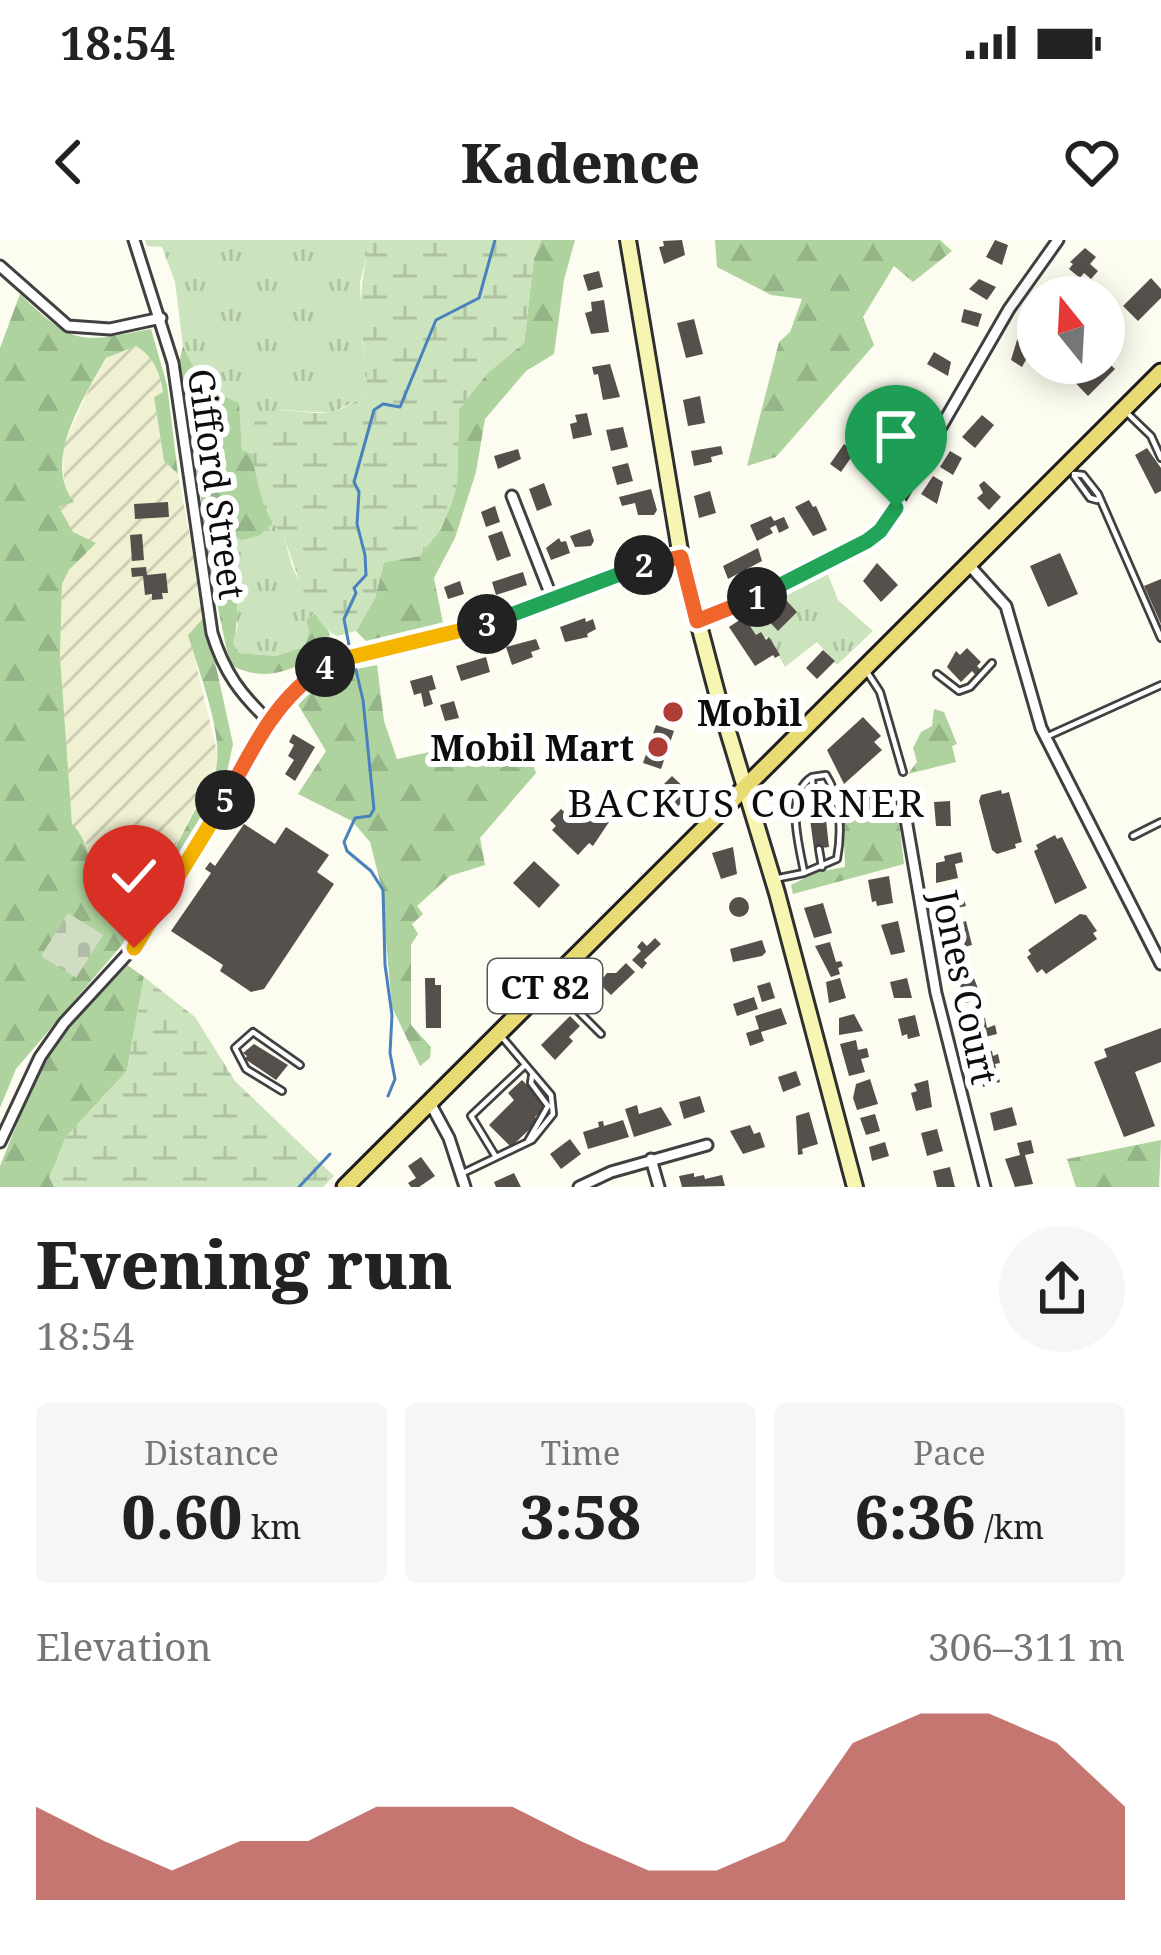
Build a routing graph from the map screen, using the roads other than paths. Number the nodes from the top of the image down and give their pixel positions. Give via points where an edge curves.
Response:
1 (134, 240) edge
2 (628, 240) edge
3 (1058, 240) edge
4 (0, 266) edge
5 (161, 318) junction
6 (1161, 372) edge
7 (1124, 410) junction
8 (1161, 458) edge
9 (512, 496) dead end
10 (1097, 500) junction
11 (681, 557) junction
12 (969, 566) junction
13 (552, 598) junction
14 (697, 621) junction
15 (1161, 638) edge
16 (992, 663) dead end
17 (863, 667) junction
18 (937, 674) dead end
19 (1161, 685) edge
20 (270, 722) junction
21 (1046, 738) junction
22 (903, 772) dead end
23 (812, 776) junction
24 (745, 784) junction
25 (902, 796) dead end
26 (813, 803) dead end
27 (1161, 823) edge
28 (1133, 836) dead end
29 (820, 848) dead end
30 (822, 867) junction
31 (804, 873) junction
32 (773, 879) junction
33 (1161, 964) edge
34 (541, 990) junction
35 (499, 1033) junction
36 (601, 1034) dead end
37 (300, 1065) dead end
38 (524, 1066) junction
39 (282, 1091) dead end
40 (430, 1103) junction
41 (0, 1142) edge
42 (707, 1144) dead end
43 (496, 1157) junction
44 (651, 1160) junction
45 (461, 1174) junction
46 (345, 1187) edge
47 (465, 1187) edge
48 (579, 1187) edge
49 (659, 1187) edge
50 (855, 1187) edge
51 (985, 1187) edge

1 - 5 street, Gifford Street
2 - 11 main road
3 - 14 street via 880,531
4 - 5 street via 68,326 110,329
5 - 20 street, Gifford Street via 212,633 222,668
6 - 7 main road, CT 82
7 - 8 lane
7 - 12 main road, CT 82
9 - 13 street
10 - 10 lane via 1083,475 1074,474 1090,498
10 - 15 lane
11 - 13 street
11 - 14 main road
12 - 17 main road, CT 82
12 - 21 street via 1008,610
13 - 20 street via 441,638 343,659 306,679
14 - 24 main road
16 - 18 lane via 959,691
17 - 22 lane via 880,692
17 - 24 main road, CT 82
19 - 21 lane
20 - 41 street via 134,948 40,1057
21 - 33 street
23 - 26 lane
23 - 30 lane via 826,775 834,787 841,839 837,859
23 - 31 lane via 798,794
24 - 32 main road
24 - 34 main road, CT 82
25 - 51 street, Jones Court via 937,993
27 - 28 lane
29 - 30 lane
30 - 31 lane
31 - 32 lane
32 - 50 main road
34 - 35 main road, CT 82
34 - 36 lane via 560,1009 573,1006
35 - 38 lane
35 - 40 main road, CT 82
37 - 39 lane via 253,1033 235,1048 246,1069
38 - 43 lane via 471,1116
38 - 43 lane via 548,1106 528,1142
40 - 45 street
40 - 46 main road, CT 82
42 - 44 street
43 - 45 lane
44 - 48 street
44 - 49 street
45 - 47 street

